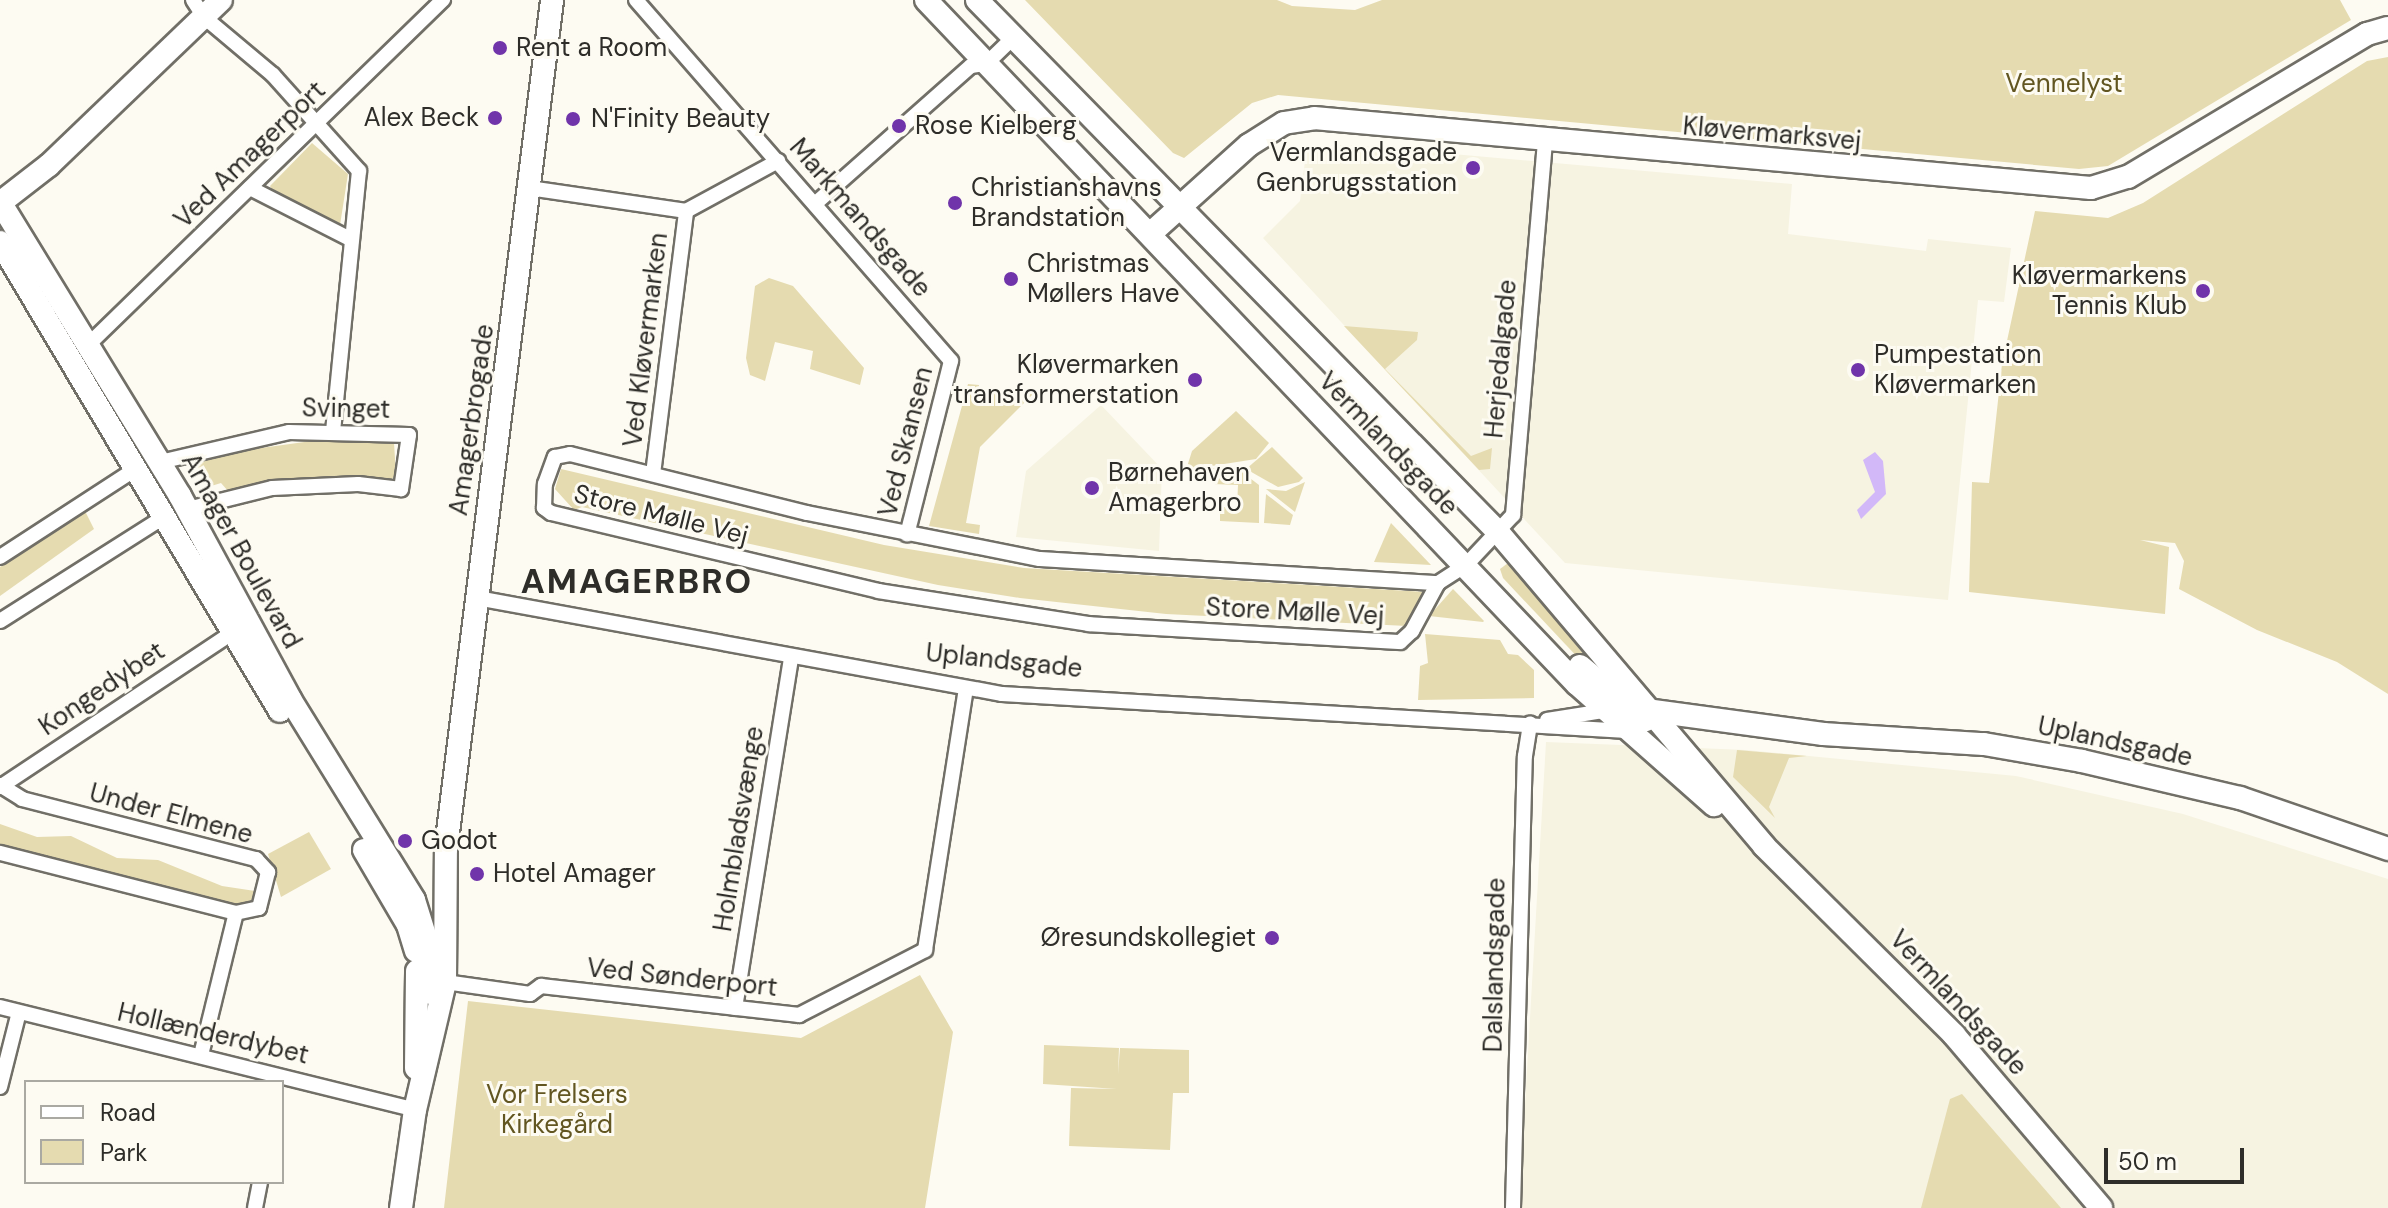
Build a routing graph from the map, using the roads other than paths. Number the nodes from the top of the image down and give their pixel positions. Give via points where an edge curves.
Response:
1 (221, 0) edge
2 (443, 0) edge
3 (552, 0) edge
4 (636, 0) edge
5 (926, 0) edge
6 (977, 0) edge
7 (199, 8) edge
8 (2388, 28) edge
9 (1013, 38) junction
10 (986, 64) junction
11 (315, 127) junction
12 (1545, 139) junction
13 (778, 161) junction
14 (250, 188) junction
15 (529, 188) junction
16 (0, 203) edge
17 (816, 203) junction
18 (1181, 205) junction
19 (686, 211) junction
20 (1150, 234) junction
21 (352, 240) junction
22 (0, 242) edge
23 (89, 344) junction
24 (951, 361) joint
25 (333, 430) junction
26 (160, 462) junction
27 (134, 470) junction
28 (653, 474) junction
29 (188, 509) junction
30 (161, 519) junction
31 (1498, 532) junction
32 (907, 535) junction
33 (0, 557) edge
34 (1466, 565) junction
35 (1438, 583) junction
36 (477, 598) junction
37 (0, 621) edge
38 (233, 632) junction
39 (791, 658) junction
40 (966, 688) junction
41 (1638, 710) junction
42 (1604, 711) junction
43 (1530, 723) junction
44 (1668, 731) junction
45 (1635, 732) junction
46 (1823, 734) junction
47 (0, 786) edge
48 (1764, 846) junction
49 (446, 848) junction
50 (2388, 849) edge
51 (0, 853) edge
52 (236, 913) junction
53 (426, 930) junction
54 (417, 971) junction
55 (445, 982) junction
56 (0, 1007) edge
57 (735, 1008) junction
58 (19, 1012) junction
59 (201, 1055) junction
60 (281, 1078) edge
61 (0, 1087) edge
62 (415, 1110) junction
63 (260, 1184) edge
64 (255, 1208) edge
65 (401, 1208) edge
66 (1513, 1208) edge
67 (2101, 1208) edge

1 - 7 street
2 - 11 street, Ved Amagerport
3 - 15 street, Amagerbrogade
4 - 13 street, Markmandsgade
5 - 10 street, Vermlandsgade
6 - 9 street, Vermlandsgade
7 - 11 street via 273,75
7 - 16 street via 49,165
8 - 12 street, Kløvermarksvej via 2367,34 2128,177 2091,188
9 - 10 street
9 - 18 street, Vermlandsgade
10 - 17 street via 971,66
10 - 20 street, Vermlandsgade
11 - 14 street, Ved Amagerport
11 - 21 street via 359,171
12 - 18 street, Kløvermarksvej via 1295,120 1249,145
12 - 31 street, Herjedalgade via 1513,515
13 - 17 street, Markmandsgade
13 - 19 street
14 - 21 street
14 - 23 street, Ved Amagerport
15 - 19 street
15 - 36 street, Amagerbrogade
16 - 23 street, Amager Boulevard
17 - 24 street, Markmandsgade
18 - 20 street, Kløvermarksvej
18 - 31 street, Vermlandsgade
19 - 28 street, Ved Kløvermarken
20 - 34 street, Vermlandsgade
21 - 25 street
22 - 27 street, Amager Boulevard
23 - 26 street, Amager Boulevard
24 - 32 street, Ved Skansen
25 - 26 street, Svinget via 245,438
25 - 29 street, Svinget via 409,435 401,489 286,487
26 - 29 street, Amager Boulevard
27 - 30 street, Amager Boulevard
27 - 33 street
28 - 32 street, Store Mølle Vej
28 - 35 street, Store Mølle Vej via 570,454 555,457 548,468 544,508 879,591 1089,624 1400,642 1412,631
29 - 53 street, Amager Boulevard via 290,699 414,900
30 - 37 street
30 - 38 street, Amager Boulevard
31 - 34 street, Herjedalgade
31 - 41 street, Vermlandsgade
32 - 35 street, Store Mølle Vej via 1086,565
34 - 35 street, Store Mølle Vej
34 - 41 street via 1521,606
34 - 42 street, Vermlandsgade
36 - 39 street, Uplandsgade
36 - 49 street, Amagerbrogade
38 - 47 street, Kongedybet
38 - 54 street, Amager Boulevard via 408,925
39 - 40 street, Uplandsgade
39 - 57 street, Holmbladsvænge
40 - 43 street, Uplandsgade
40 - 57 street, Ved Sønderport via 925,950 799,1015
41 - 42 street, Uplandsgade
41 - 44 street, Vermlandsgade
41 - 46 street, Uplandsgade
42 - 43 street, Uplandsgade
42 - 45 street, Vermlandsgade
43 - 45 street, Uplandsgade
43 - 66 street, Dalslandsgade
44 - 45 street, Uplandsgade
44 - 46 street, Uplandsgade
44 - 48 street, Vermlandsgade
45 - 48 street, Vermlandsgade via 1728,820
46 - 50 street, Uplandsgade via 1984,744 2082,761 2240,798
47 - 52 street, Under Elmene via 22,799 256,859 268,872 259,908
48 - 67 street, Vermlandsgade via 1954,1035
49 - 53 street, Amagerbrogade
49 - 55 street, Amagerbrogade
51 - 52 street
52 - 59 street
53 - 54 street, Amagerbrogade
53 - 62 street via 430,990
54 - 62 street, Amagerbrogade
55 - 57 street, Ved Sønderport via 530,994 541,986
55 - 62 street, Amagerbrogade
56 - 58 street, Hollænderdybet
58 - 59 street, Hollænderdybet
58 - 61 street
59 - 60 street, Hollænderdybet
60 - 62 street, Hollænderdybet
62 - 65 street, Amagerbrogade
63 - 64 street

